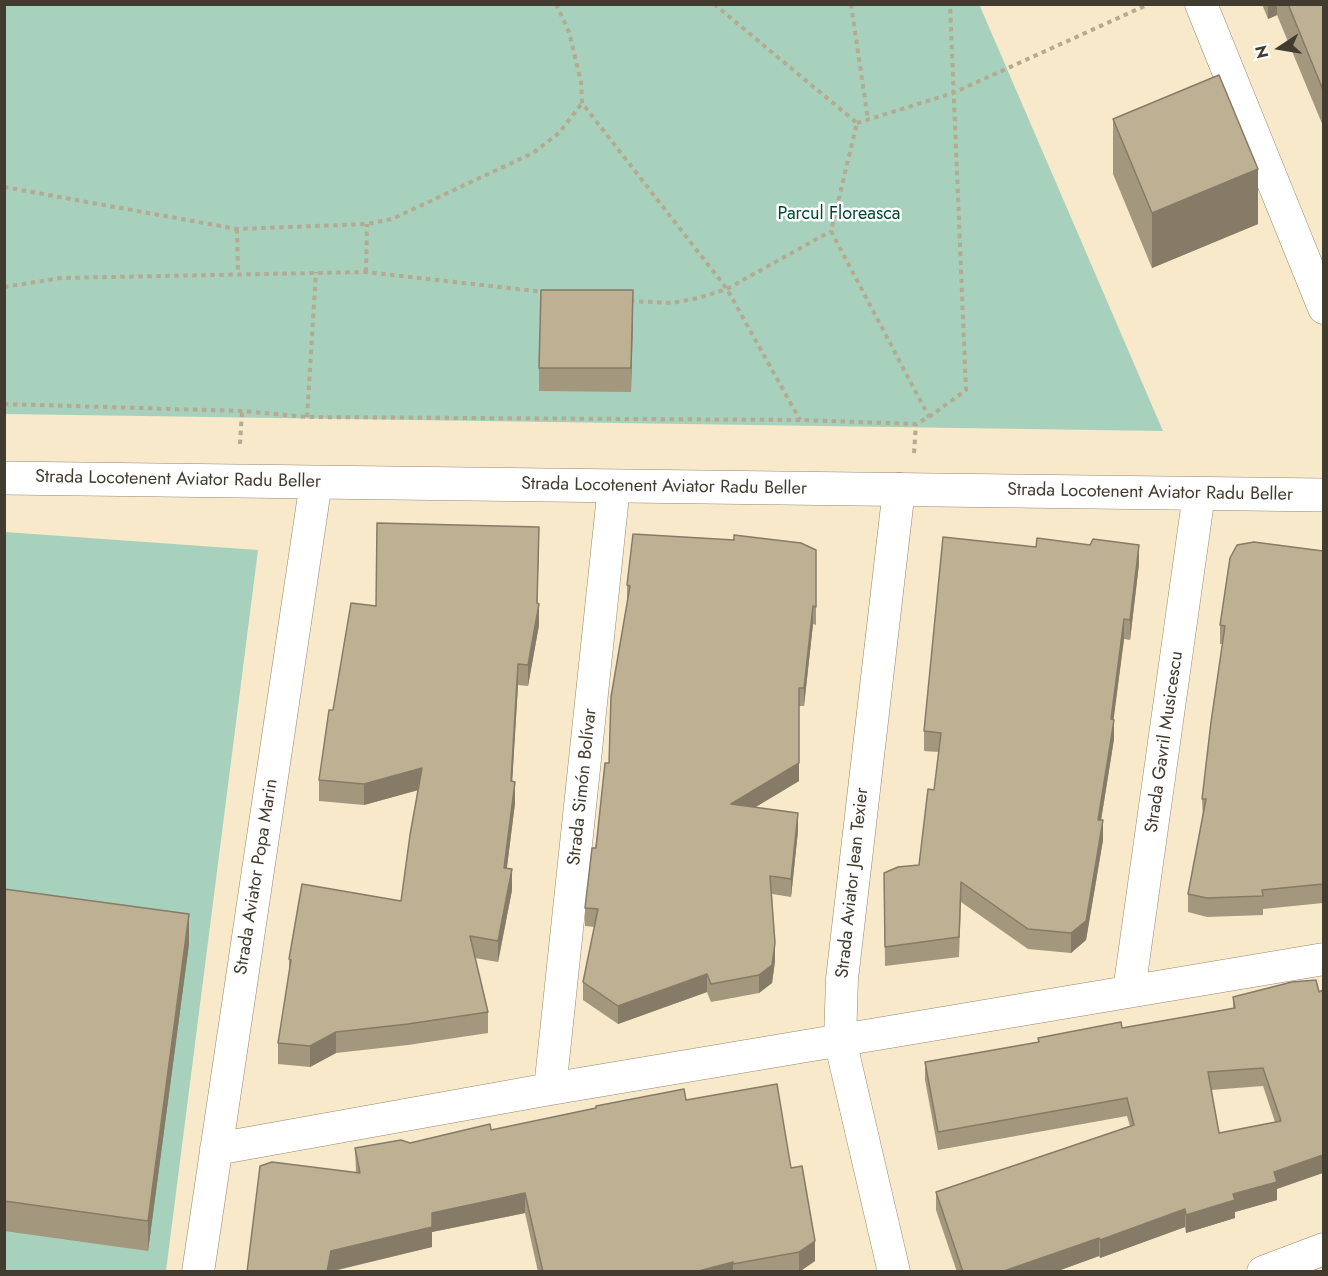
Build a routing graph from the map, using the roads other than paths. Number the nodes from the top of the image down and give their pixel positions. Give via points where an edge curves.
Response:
1 (1201, 4) edge
2 (1323, 308) edge
3 (4, 478) edge
4 (316, 482) junction
5 (614, 486) junction
6 (899, 489) junction
7 (1199, 494) junction
8 (1323, 495) edge
9 (1323, 959) edge
10 (1129, 991) junction
11 (840, 1040) junction
12 (550, 1089) junction
13 (216, 1149) junction
14 (1323, 1249) edge
15 (198, 1272) edge
16 (894, 1272) edge
17 (1263, 1272) edge

1 - 2 street
3 - 4 street, Strada Locotenent Aviator Radu Beller
4 - 5 street, Strada Locotenent Aviator Radu Beller
4 - 13 street, Strada Aviator Popa Marin
5 - 6 street, Strada Locotenent Aviator Radu Beller
5 - 12 street, Strada Simón Bolívar
6 - 7 street, Strada Locotenent Aviator Radu Beller
6 - 11 street, Strada Aviator Jean Texier via 842,979
7 - 8 street, Strada Locotenent Aviator Radu Beller
7 - 10 street, Strada Gavril Musicescu
9 - 10 street
10 - 11 street
11 - 12 street
11 - 16 street, Strada Aviator Jean Texier
12 - 13 street
13 - 15 street, Strada Aviator Popa Marin
14 - 17 street

